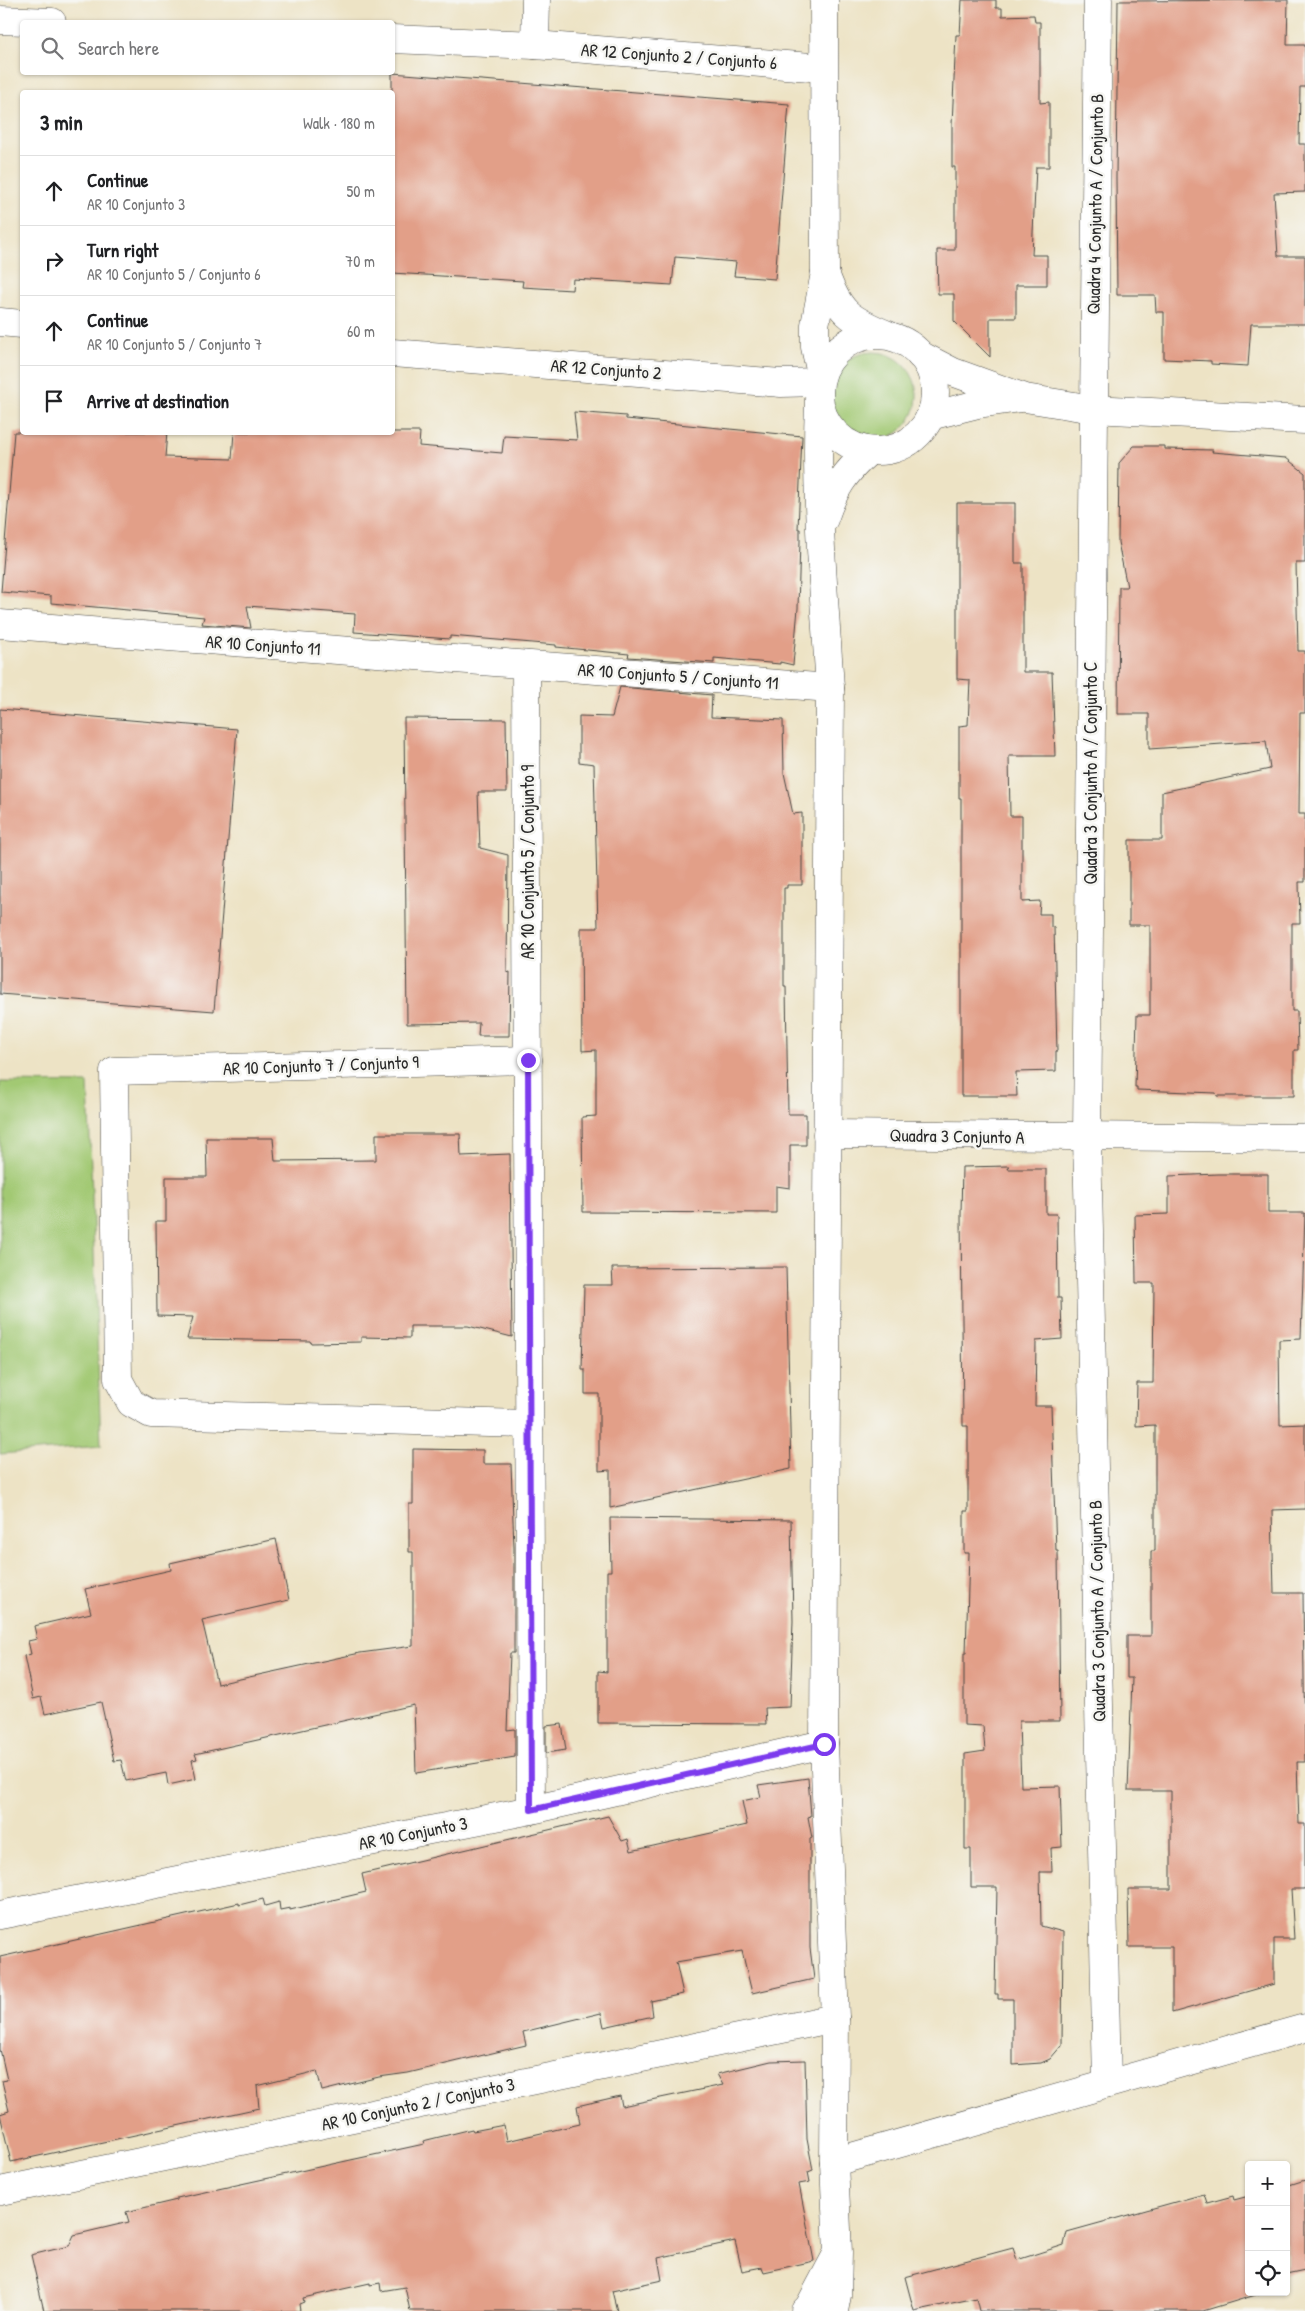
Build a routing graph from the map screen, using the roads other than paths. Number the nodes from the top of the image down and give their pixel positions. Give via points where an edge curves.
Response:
1 (536, 0) edge
2 (824, 0) edge
3 (1098, 0) edge
4 (0, 20) edge
5 (20, 21) edge
6 (395, 38) edge
7 (535, 45) junction
8 (823, 68) junction
9 (825, 273) junction
10 (0, 322) edge
11 (20, 324) edge
12 (894, 338) junction
13 (395, 353) edge
14 (920, 355) junction
15 (820, 386) junction
16 (1025, 398) junction
17 (1093, 409) junction
18 (930, 416) junction
19 (1305, 420) edge
20 (869, 451) junction
21 (820, 532) junction
22 (0, 624) edge
23 (526, 665) junction
24 (830, 688) junction
25 (528, 1060) junction
26 (827, 1134) junction
27 (1087, 1137) junction
28 (1305, 1138) edge
29 (530, 1424) junction
30 (824, 1744) junction
31 (531, 1810) junction
32 (0, 1916) edge
33 (835, 2018) junction
34 (1305, 2028) edge
35 (1107, 2084) junction
36 (834, 2162) junction
37 (0, 2191) edge
38 (838, 2253) junction
39 (805, 2311) edge
40 (834, 2311) edge

1 - 7 street
2 - 8 street
3 - 17 street, Quadra 4 Conjunto A / Conjunto B
4 - 5 street
6 - 7 street, AR 12 Conjunto 2 / Conjunto 6
7 - 8 street, AR 12 Conjunto 2 / Conjunto 6
8 - 9 street
9 - 12 street via 833,296 843,310 858,322
9 - 15 street via 815,324
10 - 11 street
12 - 14 street via 908,344
12 - 15 street via 877,335 858,338 842,346 830,359
13 - 15 street, AR 12 Conjunto 2
14 - 16 street via 953,372
14 - 18 street via 934,384 935,400
15 - 20 street via 824,418 835,434 851,445
15 - 21 street via 817,445
16 - 17 street
16 - 18 street via 978,404
17 - 19 street
17 - 27 street, Quadra 3 Conjunto A / Conjunto C
18 - 20 street via 920,432 906,444 888,450
20 - 21 street via 849,470 832,494
21 - 24 street
22 - 23 street, AR 10 Conjunto 11
23 - 24 street, AR 10 Conjunto 5 / Conjunto 11
23 - 25 street, AR 10 Conjunto 5 / Conjunto 9
24 - 26 street
25 - 29 street, AR 10 Conjunto 5 / Conjunto 9
25 - 29 street, AR 10 Conjunto 7 / Conjunto 9 via 114,1071 118,1379 132,1403 151,1414
26 - 27 street, Quadra 3 Conjunto A
26 - 30 street
27 - 28 street, Quadra 3 Conjunto A
27 - 35 street, Quadra 3 Conjunto A / Conjunto B
29 - 31 street, AR 10 Conjunto 5 / Conjunto 9
30 - 31 street, AR 10 Conjunto 3
30 - 33 street
31 - 32 street, AR 10 Conjunto 3
33 - 36 street
33 - 37 street, AR 10 Conjunto 2 / Conjunto 3
34 - 35 street
35 - 36 street
36 - 38 street
38 - 39 street
38 - 40 street

